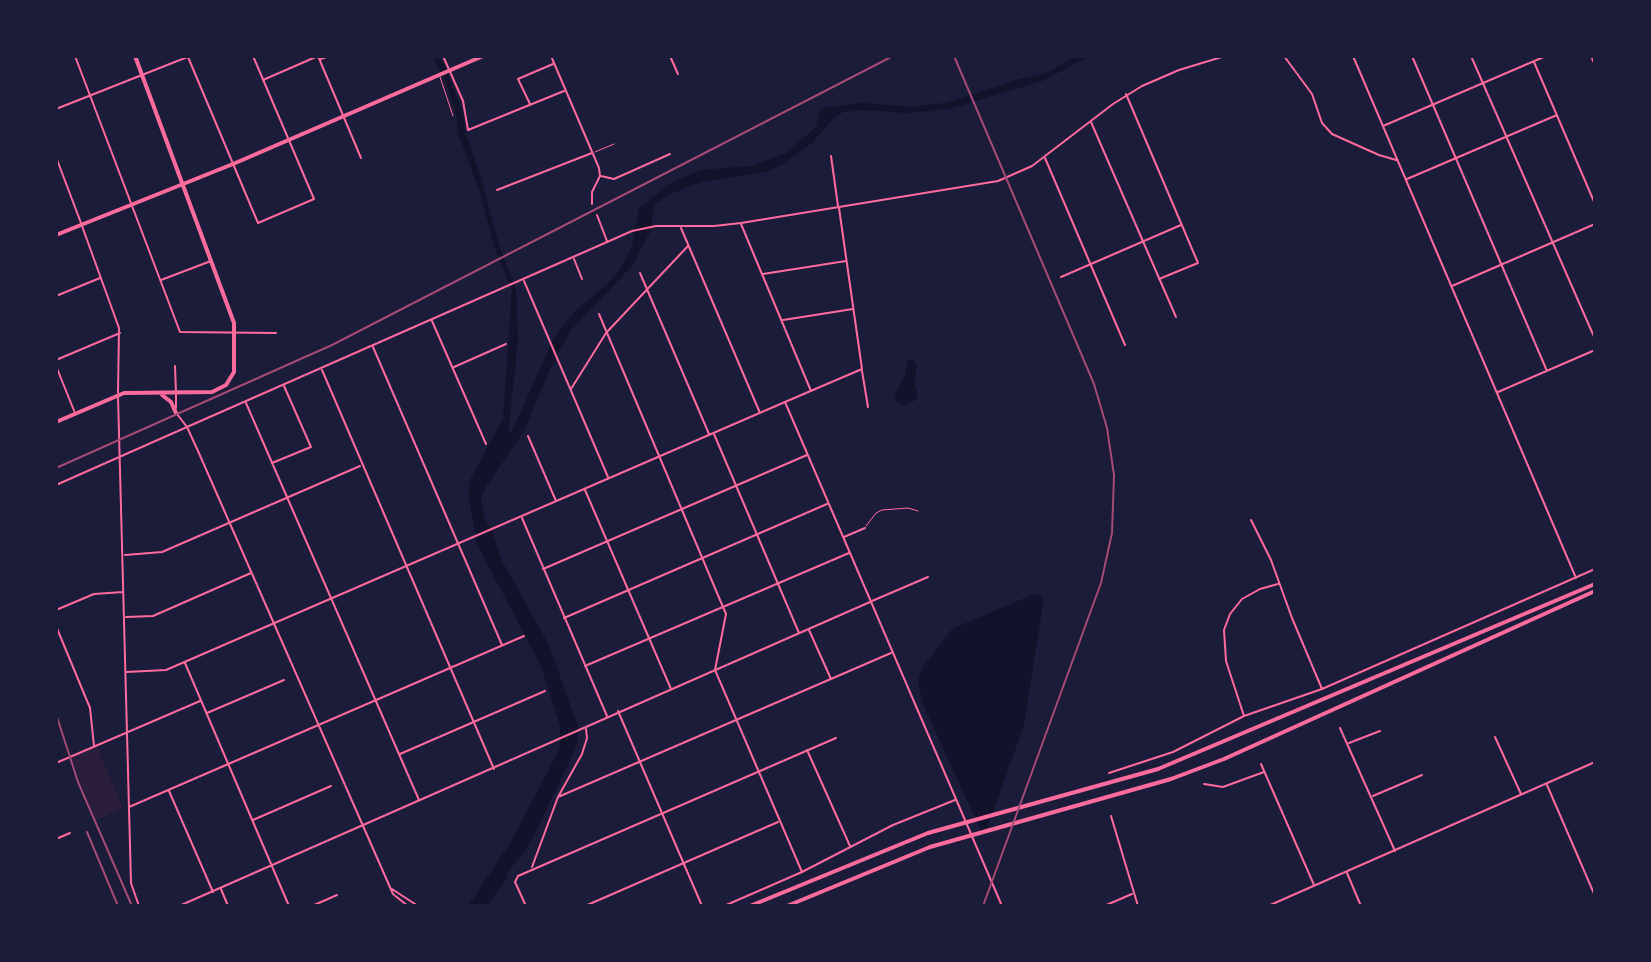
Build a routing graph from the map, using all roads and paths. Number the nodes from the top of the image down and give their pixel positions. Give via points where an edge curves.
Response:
1 (75, 56) edge
2 (135, 56) edge
3 (253, 56) edge
4 (329, 56) edge
5 (443, 56) edge
6 (483, 56) edge
7 (551, 56) edge
8 (670, 56) edge
9 (1225, 56) edge
10 (1284, 56) edge
11 (1353, 56) edge
12 (1412, 56) edge
13 (1471, 56) edge
14 (1546, 56) edge
15 (1591, 56) edge
16 (189, 57) edge
17 (319, 58) edge
18 (1534, 61) junction
19 (554, 64) junction
20 (1595, 65) edge
21 (451, 70) junction
22 (678, 74) dead end
23 (142, 75) junction
24 (439, 75) junction
25 (263, 80) junction
26 (1483, 83) junction
27 (565, 90) junction
28 (1126, 94) junction
29 (90, 95) junction
30 (530, 105) junction
31 (1433, 105) junction
32 (56, 109) edge
33 (1557, 115) junction
34 (344, 116) junction
35 (453, 116) dead end
36 (1091, 121) junction
37 (1382, 126) junction
38 (1506, 137) junction
39 (289, 140) junction
40 (614, 144) dead end
41 (593, 153) junction
42 (670, 154) dead end
43 (831, 156) dead end
44 (56, 157) edge
45 (1044, 157) junction
46 (361, 158) dead end
47 (1456, 159) junction
48 (1397, 160) junction
49 (233, 164) junction
50 (58, 169) edge
51 (600, 176) junction
52 (1405, 180) junction
53 (184, 184) junction
54 (497, 190) dead end
55 (592, 204) dead end
56 (1595, 204) edge
57 (131, 205) junction
58 (839, 207) junction
59 (597, 215) dead end
60 (741, 223) junction
61 (81, 224) junction
62 (1182, 224) junction
63 (1595, 224) edge
64 (680, 227) junction
65 (56, 235) edge
66 (1144, 240) junction
67 (608, 242) junction
68 (1551, 242) junction
69 (688, 246) junction
70 (574, 259) junction
71 (211, 261) junction
72 (846, 261) junction
73 (1500, 264) junction
74 (1090, 265) junction
75 (640, 273) dead end
76 (762, 274) junction
77 (102, 277) junction
78 (1061, 277) dead end
79 (524, 279) junction
80 (582, 279) dead end
81 (1159, 279) junction
82 (160, 280) junction
83 (1450, 286) junction
84 (647, 290) junction
85 (56, 296) edge
86 (853, 309) junction
87 (599, 314) dead end
88 (1176, 317) dead end
89 (432, 320) junction
90 (781, 321) junction
91 (236, 332) junction
92 (120, 333) junction
93 (276, 333) dead end
94 (606, 333) junction
95 (1595, 339) edge
96 (506, 344) dead end
97 (1125, 345) dead end
98 (372, 346) junction
99 (1595, 350) edge
100 (56, 360) edge
101 (56, 366) edge
102 (175, 366) dead end
103 (453, 368) junction
104 (321, 369) junction
105 (862, 369) junction
106 (1547, 371) junction
107 (284, 385) junction
108 (570, 390) junction
109 (811, 391) junction
110 (1497, 393) junction
111 (160, 394) junction
112 (176, 394) junction
113 (118, 395) junction
114 (245, 402) junction
115 (785, 402) junction
116 (868, 407) dead end
117 (75, 413) junction
118 (176, 413) junction
119 (760, 413) junction
120 (56, 422) edge
121 (187, 427) junction
122 (711, 434) junction
123 (528, 436) dead end
124 (486, 444) dead end
125 (807, 454) junction
126 (121, 456) junction
127 (659, 457) junction
128 (272, 463) junction
129 (362, 465) junction
130 (609, 479) junction
131 (56, 485) edge
132 (736, 485) junction
133 (585, 489) junction
134 (287, 497) junction
135 (556, 501) junction
136 (828, 503) junction
137 (682, 509) junction
138 (918, 511) dead end
139 (521, 517) junction
140 (1251, 520) dead end
141 (230, 522) junction
142 (865, 528) joint
143 (757, 534) junction
144 (843, 537) junction
145 (607, 541) junction
146 (457, 544) junction
147 (849, 553) junction
148 (124, 555) junction
149 (702, 558) junction
150 (407, 566) junction
151 (543, 569) junction
152 (1595, 569) edge
153 (252, 572) junction
154 (928, 577) dead end
155 (1576, 578) junction
156 (778, 583) junction
157 (1279, 584) junction
158 (1595, 584) edge
159 (629, 590) junction
160 (1595, 591) edge
161 (124, 592) junction
162 (331, 599) junction
163 (871, 602) junction
164 (723, 607) junction
165 (56, 610) edge
166 (125, 617) junction
167 (564, 618) junction
168 (275, 623) junction
169 (56, 626) edge
170 (809, 629) junction
171 (799, 633) junction
172 (524, 636) dead end
173 (650, 639) junction
174 (502, 645) junction
175 (893, 652) junction
176 (184, 662) junction
177 (585, 666) junction
178 (450, 667) junction
179 (715, 670) junction
180 (126, 672) junction
181 (831, 679) junction
182 (284, 680) dead end
183 (671, 689) junction
184 (1322, 689) junction
185 (545, 691) dead end
186 (376, 700) junction
187 (201, 701) junction
188 (618, 711) junction
189 (206, 713) junction
190 (607, 716) junction
191 (1244, 716) junction
192 (736, 720) junction
193 (473, 722) junction
194 (319, 724) junction
195 (585, 728) junction
196 (1340, 728) dead end
197 (1380, 731) dead end
198 (127, 733) junction
199 (1495, 737) dead end
200 (836, 738) dead end
201 (1348, 744) junction
202 (94, 747) junction
203 (806, 749) junction
204 (399, 755) junction
205 (640, 761) junction
206 (1595, 762) edge
207 (56, 763) edge
208 (228, 764) junction
209 (1261, 764) dead end
210 (494, 769) junction
211 (759, 770) junction
212 (1264, 772) junction
213 (1109, 773) dead end
214 (1422, 775) dead end
215 (1204, 784) dead end
216 (1547, 784) junction
217 (331, 786) dead end
218 (169, 790) junction
219 (1521, 795) junction
220 (558, 797) junction
221 (1372, 797) junction
222 (957, 799) junction
223 (419, 801) junction
224 (129, 807) junction
225 (662, 812) junction
226 (1111, 816) dead end
227 (252, 820) junction
228 (780, 821) junction
229 (363, 826) junction
230 (56, 830) edge
231 (70, 833) dead end
232 (58, 838) edge
233 (850, 846) junction
234 (1395, 851) junction
235 (684, 863) junction
236 (272, 866) junction
237 (531, 870) junction
238 (802, 872) junction
239 (1347, 872) junction
240 (1314, 886) junction
241 (221, 888) junction
242 (391, 889) junction
243 (213, 892) junction
244 (1133, 893) junction
245 (337, 895) dead end
246 (1595, 896) edge
247 (139, 906) edge
248 (179, 906) edge
249 (228, 906) edge
250 (289, 906) edge
251 (312, 906) edge
252 (408, 906) edge
253 (418, 906) edge
254 (526, 906) edge
255 (585, 906) edge
256 (702, 906) edge
257 (724, 906) edge
258 (750, 906) edge
259 (787, 906) edge
260 (1002, 906) edge
261 (1104, 906) edge
262 (1138, 906) edge
263 (1268, 906) edge
264 (1361, 906) edge

1 - 29 street
2 - 23 main road
3 - 25 street
4 - 17 street
5 - 21 street
6 - 21 main road
7 - 19 street
8 - 22 street
9 - 28 street
10 - 48 street via 1332,134
11 - 37 street
12 - 31 street
13 - 26 street
14 - 18 street
15 - 20 street
16 - 23 street
16 - 49 street
17 - 25 street
17 - 34 street
18 - 26 street
18 - 33 street
19 - 27 street
19 - 30 street via 518,79
21 - 24 main road
21 - 30 street via 466,128
23 - 29 street
23 - 53 main road
24 - 34 main road
24 - 35 lane
25 - 39 street
26 - 31 street
26 - 38 street
27 - 30 street
27 - 41 street
28 - 36 street
28 - 62 street
29 - 32 street
29 - 57 street
31 - 37 street
31 - 47 street
33 - 38 street
33 - 56 street
34 - 39 main road
34 - 46 street
36 - 45 street
36 - 66 street
37 - 48 street
38 - 47 street
38 - 68 street
39 - 49 main road
39 - 49 street via 314,199 258,223
40 - 41 lane
41 - 51 street
41 - 54 street
42 - 51 street via 614,179
43 - 58 street
44 - 50 street
45 - 58 street via 1021,172 985,184
45 - 74 street
47 - 52 street
47 - 73 street
48 - 52 street
49 - 53 main road
50 - 61 street
51 - 55 street
52 - 83 street
53 - 57 main road
53 - 71 main road
57 - 61 main road
57 - 82 street
58 - 60 street
58 - 72 street
59 - 67 street
60 - 64 street
60 - 76 street
61 - 65 main road
61 - 77 street
62 - 66 street
62 - 81 street via 1198,263
63 - 68 street
64 - 67 street via 656,226
64 - 69 street
66 - 74 street
66 - 81 street
67 - 70 street
68 - 73 street
68 - 95 street
69 - 84 street
69 - 119 street
70 - 79 street
70 - 80 street
71 - 82 street
71 - 91 main road
72 - 76 street
72 - 86 street
73 - 83 street
73 - 106 street
74 - 78 street
74 - 97 street
75 - 84 street
76 - 90 street
77 - 85 street
77 - 92 street
79 - 89 street
79 - 108 street
81 - 88 street
82 - 91 street via 180,332
83 - 110 street
84 - 94 street
84 - 122 street
86 - 90 street
86 - 105 street
87 - 94 street
89 - 98 street
89 - 103 street
90 - 109 street
91 - 93 street
91 - 112 main road via 234,372 228,382 216,391
92 - 100 street
92 - 113 street
94 - 108 street
94 - 127 street
96 - 103 street
98 - 104 street
98 - 146 street
99 - 106 street
101 - 117 street
102 - 112 street
103 - 124 street
104 - 107 street
104 - 129 street
105 - 109 street
105 - 116 street
106 - 110 street
107 - 114 street
107 - 128 street via 311,447
108 - 130 street
109 - 115 street
110 - 155 street
111 - 112 main road
111 - 113 main road
111 - 118 main road
112 - 118 street
113 - 117 main road
113 - 126 street
114 - 121 street
114 - 128 street
115 - 119 street
115 - 125 street
117 - 120 main road
118 - 121 street
119 - 122 street
121 - 126 street
121 - 141 street
122 - 127 street
122 - 132 street
123 - 135 street
125 - 132 street
125 - 136 street
126 - 131 street
126 - 148 street
127 - 130 street
127 - 137 street
128 - 134 street
129 - 134 street
129 - 150 street
130 - 133 street
132 - 137 street
132 - 143 street
133 - 135 street
133 - 145 street
134 - 141 street
134 - 162 street
135 - 139 street
136 - 143 street
136 - 144 street
137 - 145 street
137 - 149 street
138 - 142 lane via 882,510
139 - 146 street
139 - 151 street
140 - 157 street
141 - 148 street via 162,552
141 - 153 street
142 - 144 street
143 - 149 street
143 - 156 street
144 - 147 street
145 - 151 street
145 - 159 street
146 - 150 street
146 - 174 street
147 - 156 street
147 - 163 street
148 - 161 street
149 - 159 street
149 - 164 street
150 - 162 street
150 - 178 street
151 - 167 street
152 - 155 street
153 - 166 street via 153,616
153 - 168 street
154 - 163 street
155 - 184 street
156 - 164 street
156 - 171 street
157 - 184 street
157 - 191 street via 1242,599 1224,630 1230,677
158 - 258 main road via 1158,769 954,825
159 - 167 street
159 - 173 street
160 - 259 main road via 1224,759 895,859
161 - 165 street via 98,593
161 - 166 street
162 - 168 street
162 - 186 street
163 - 170 street
163 - 175 street
164 - 173 street
164 - 179 street
166 - 180 street
167 - 177 street
168 - 176 street
168 - 194 street
169 - 202 street via 92,713
170 - 171 street
170 - 181 street
171 - 179 street
172 - 174 street
173 - 177 street
173 - 183 street
174 - 178 street
175 - 181 street
175 - 222 street
176 - 180 street via 158,672
176 - 187 street
177 - 190 street
178 - 186 street
178 - 193 street
179 - 183 street
179 - 192 street
180 - 198 street
181 - 192 street
182 - 189 street
183 - 188 street
184 - 191 street
185 - 193 street
186 - 194 street
186 - 204 street
187 - 189 street
187 - 198 street
188 - 190 street
188 - 205 street
189 - 208 street
190 - 195 street
191 - 213 street via 1173,752
192 - 205 street
192 - 211 street
193 - 204 street
193 - 210 street
194 - 208 street
194 - 229 street
195 - 210 street
195 - 220 street via 582,754
196 - 201 street
197 - 201 street
198 - 202 street
198 - 224 street
199 - 219 street
200 - 203 street
201 - 221 street
202 - 207 street
203 - 211 street
203 - 233 street
204 - 223 street
205 - 220 street
205 - 225 street
206 - 216 street
208 - 218 street
208 - 227 street
209 - 212 street
210 - 223 street
211 - 225 street
211 - 228 street
212 - 215 street via 1223,787
212 - 240 street
214 - 221 street
216 - 219 street
216 - 246 street
217 - 227 street
218 - 224 street
218 - 243 street
219 - 234 street
220 - 237 street
221 - 234 street
222 - 233 street
222 - 260 street
223 - 229 street
224 - 247 street via 131,883
225 - 235 street
225 - 237 street
226 - 244 street
227 - 236 street
228 - 235 street
228 - 238 street
229 - 236 street
229 - 242 street
230 - 232 street
231 - 232 street
233 - 238 street
234 - 239 street
235 - 255 street
235 - 256 street
236 - 241 street
236 - 250 street
237 - 254 street via 515,878
238 - 257 street
239 - 240 street
239 - 264 street
240 - 263 street
241 - 243 street
241 - 249 street
242 - 252 street
242 - 253 street
243 - 248 street
244 - 261 street
244 - 262 street
245 - 251 street

